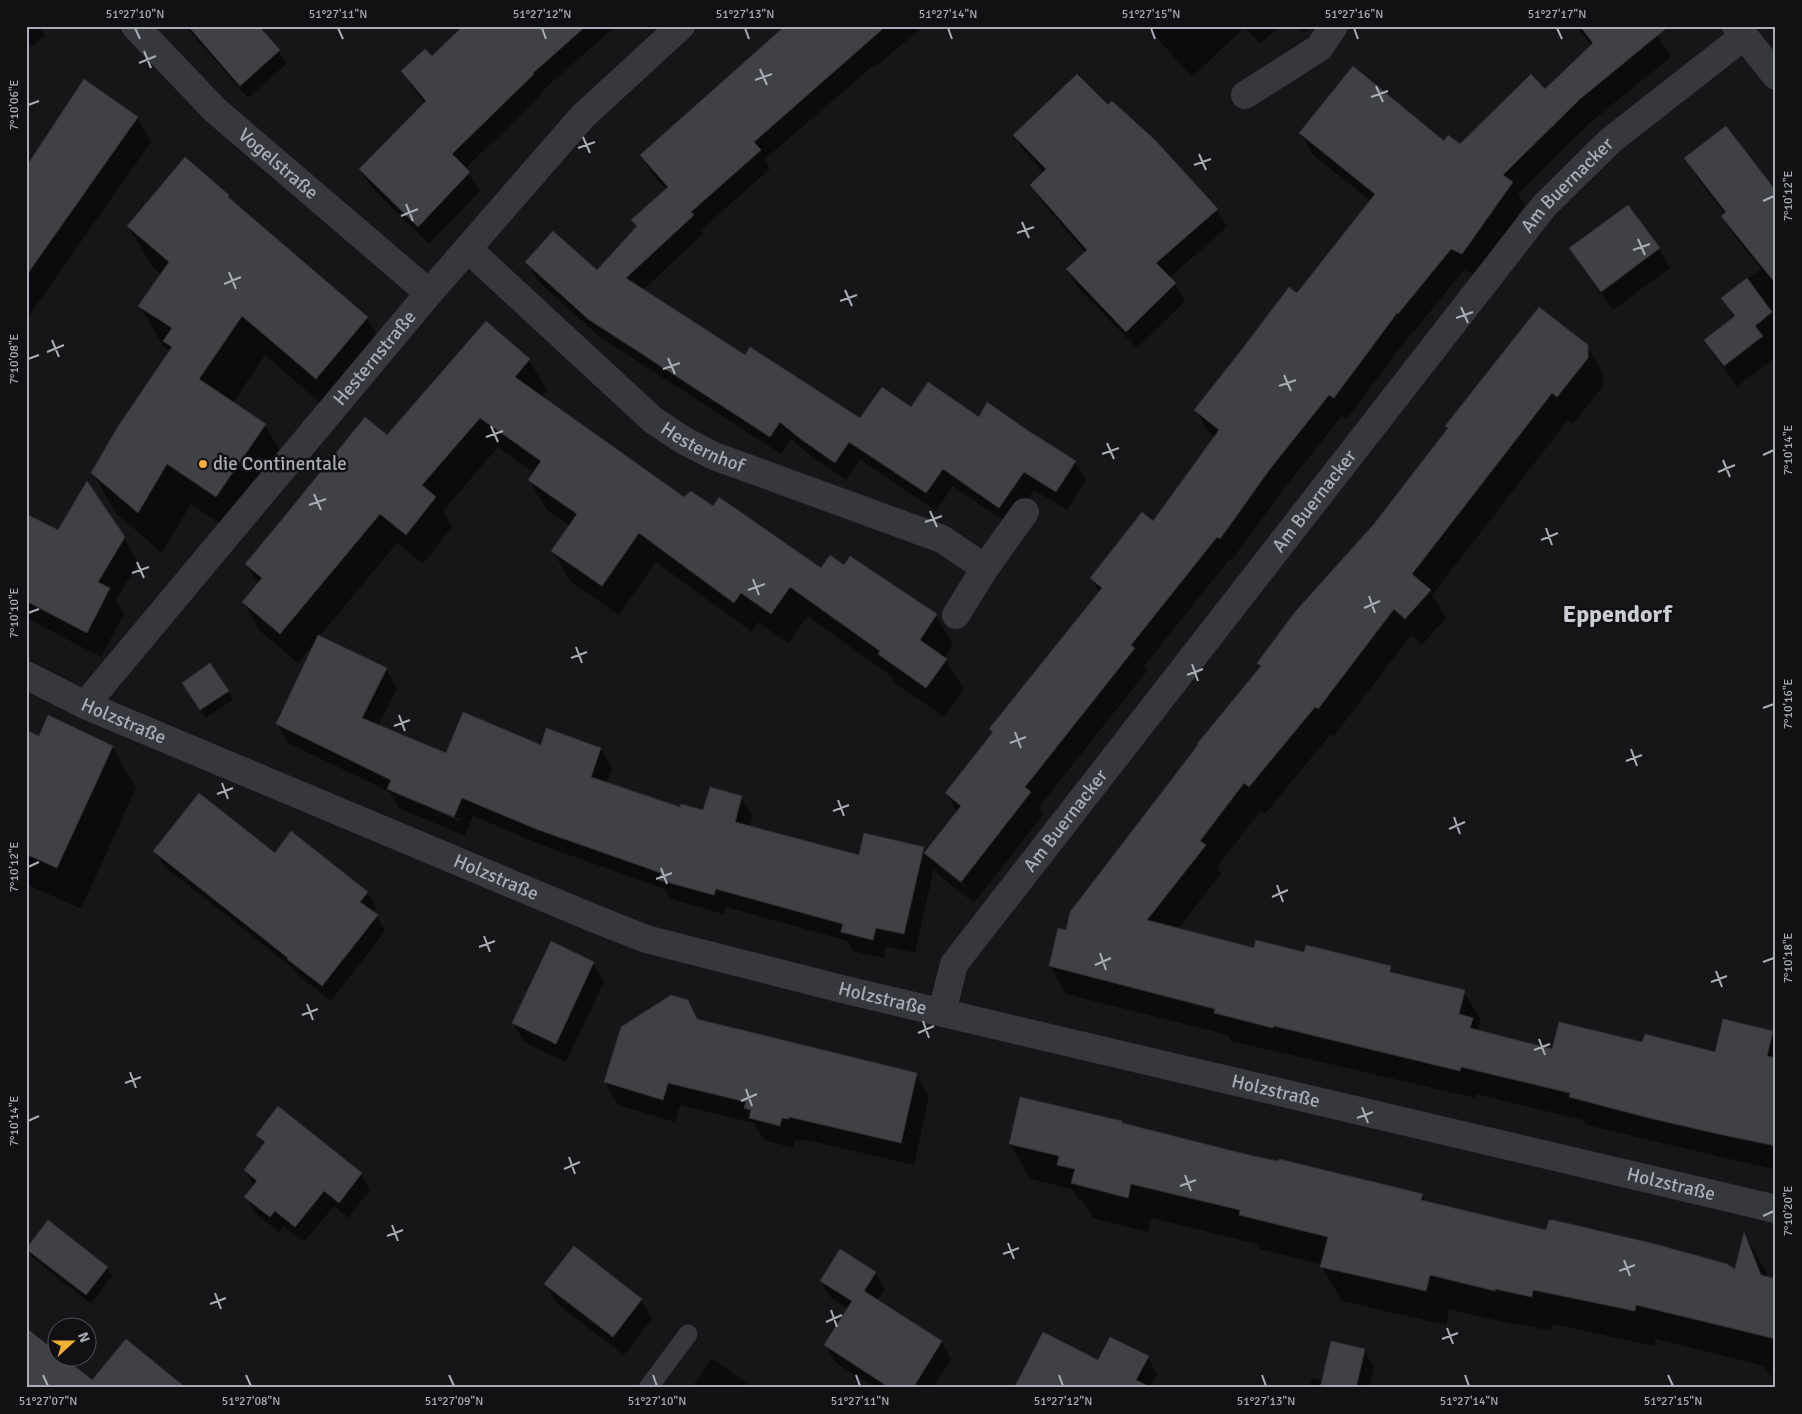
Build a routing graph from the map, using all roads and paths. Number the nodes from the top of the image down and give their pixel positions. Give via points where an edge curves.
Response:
1 (135, 26) edge
2 (682, 26) edge
3 (1334, 26) edge
4 (1740, 31) edge
5 (1776, 76) edge
6 (1245, 95) dead end
7 (468, 249) junction
8 (429, 292) junction
9 (1025, 512) dead end
10 (985, 568) junction
11 (956, 615) dead end
12 (26, 675) edge
13 (85, 705) junction
14 (942, 1012) junction
15 (1776, 1209) edge
16 (688, 1334) dead end
17 (648, 1388) edge

1 - 8 street, Vogelstraße via 215,110
2 - 7 street, Hesternstraße via 583,116
3 - 6 street via 1319,48
4 - 5 street
4 - 14 street, Am Buernacker via 1610,141 1544,206 954,964
7 - 8 street, Hesternstraße
7 - 10 street, Hesternhof via 653,420 683,440 714,456 942,538
8 - 13 street, Hesternstraße
9 - 10 street
10 - 11 street
12 - 13 street, Holzstraße
13 - 14 street, Holzstraße via 646,939
14 - 15 street, Holzstraße
16 - 17 lane

